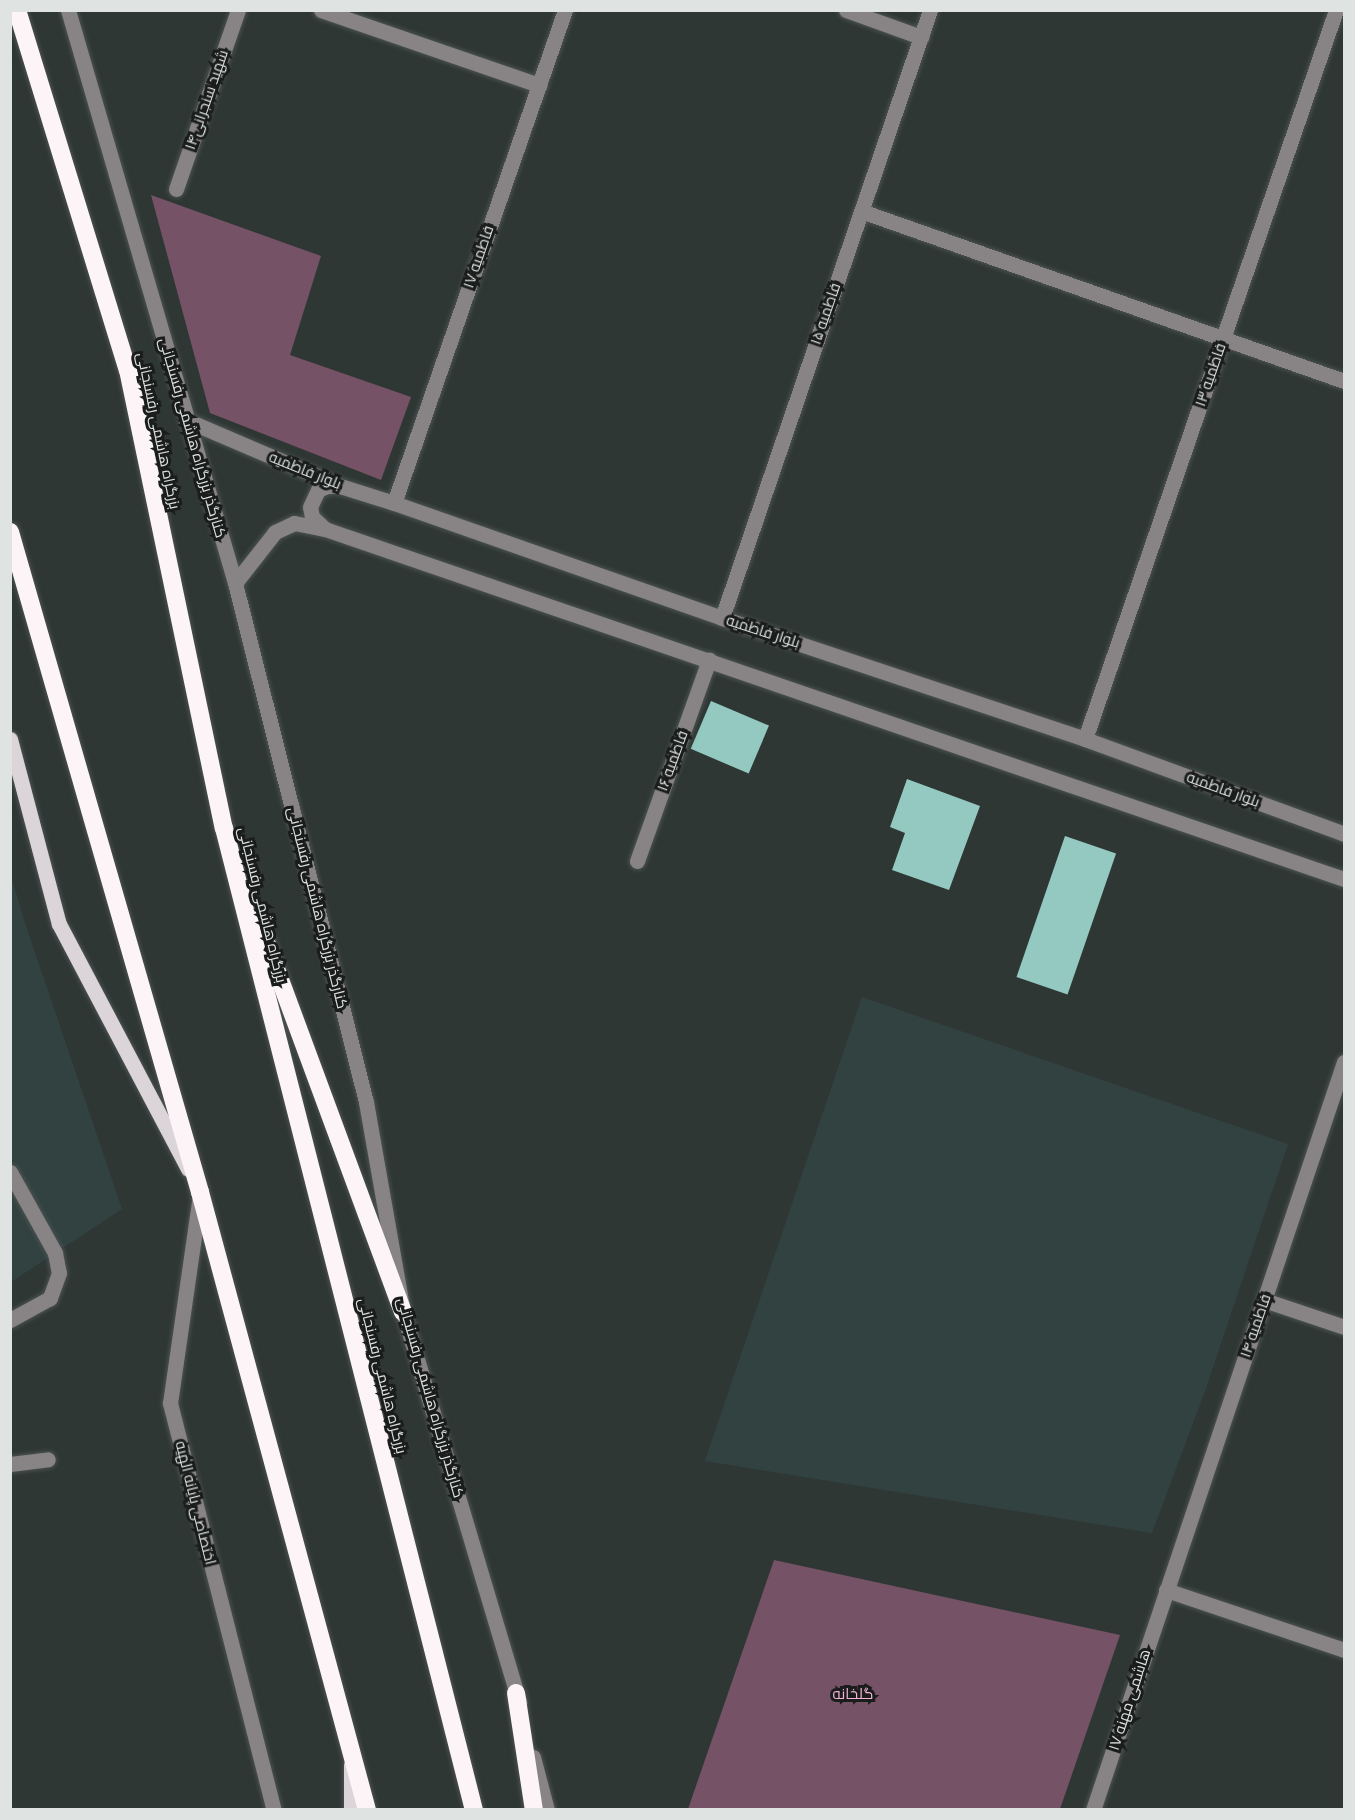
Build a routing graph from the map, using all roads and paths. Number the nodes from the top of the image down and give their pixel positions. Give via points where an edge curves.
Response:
1 (16, 10) edge
2 (68, 10) edge
3 (238, 10) edge
4 (321, 10) edge
5 (565, 10) edge
6 (846, 10) edge
7 (930, 10) edge
8 (1336, 10) edge
9 (921, 38) junction
10 (539, 84) junction
11 (176, 189) dead end
12 (861, 211) junction
13 (1223, 338) junction
14 (1344, 381) edge
15 (186, 420) junction
16 (340, 486) junction
17 (394, 503) junction
18 (325, 529) junction
19 (10, 532) edge
20 (235, 584) junction
21 (722, 618) junction
22 (709, 660) junction
23 (10, 739) edge
24 (1085, 739) junction
25 (224, 828) junction
26 (1344, 834) edge
27 (637, 861) dead end
28 (1344, 879) edge
29 (1344, 1062) edge
30 (10, 1172) edge
31 (200, 1192) junction
32 (1264, 1300) junction
33 (403, 1312) junction
34 (10, 1320) edge
35 (1344, 1327) edge
36 (48, 1459) dead end
37 (10, 1464) edge
38 (1166, 1590) junction
39 (1344, 1650) edge
40 (516, 1693) junction
41 (350, 1741) junction
42 (274, 1809) edge
43 (351, 1809) edge
44 (367, 1809) edge
45 (474, 1809) edge
46 (534, 1809) edge
47 (547, 1809) edge
48 (1093, 1809) edge

1 - 25 highway, بزرگراه هاشمی رفسنجانی via 128,370
2 - 15 street, کنارگذر بزرگراه هاشمی رفسنجانی
3 - 11 street, شهید سنجرانی۱۴
4 - 10 street
5 - 10 street, فاطمیه ۱۷
6 - 9 street
7 - 9 street, فاطمیه ۱۵
8 - 13 street, فاطمیه ۱۳
9 - 12 street, فاطمیه ۱۵
10 - 17 street, فاطمیه ۱۷
12 - 13 street
12 - 21 street, فاطمیه ۱۵
13 - 14 street
13 - 24 street, فاطمیه ۱۳
15 - 16 street, بلوار فاطمیه
15 - 20 street, کنارگذر بزرگراه هاشمی رفسنجانی
16 - 17 street, بلوار فاطمیه
16 - 18 street via 327,486 312,497 312,516
17 - 21 street, بلوار فاطمیه
18 - 20 street via 294,523 275,532
18 - 22 street
19 - 31 highway
20 - 33 street, کنارگذر بزرگراه هاشمی رفسنجانی via 366,1102
21 - 24 street, بلوار فاطمیه
22 - 27 street, فاطمیه ۱۶
22 - 28 street
23 - 31 main road via 59,924
24 - 26 street, بلوار فاطمیه
25 - 33 highway
25 - 45 highway, بزرگراه هاشمی رفسنجانی
29 - 32 street, فاطمیه ۱۴
30 - 34 street via 54,1253 59,1273 50,1298
31 - 41 highway
31 - 42 street, اختصاصی پایانه الهیه via 170,1403
32 - 35 street
32 - 38 street, فاطمیه ۱۴
33 - 40 street, کنارگذر بزرگراه هاشمی رفسنجانی
36 - 37 street
38 - 39 street
38 - 48 street, هاشمی مهنه ۱۷
40 - 46 highway
40 - 47 street, کنارگذر بزرگراه هاشمی رفسنجانی
41 - 43 main road
41 - 44 highway

